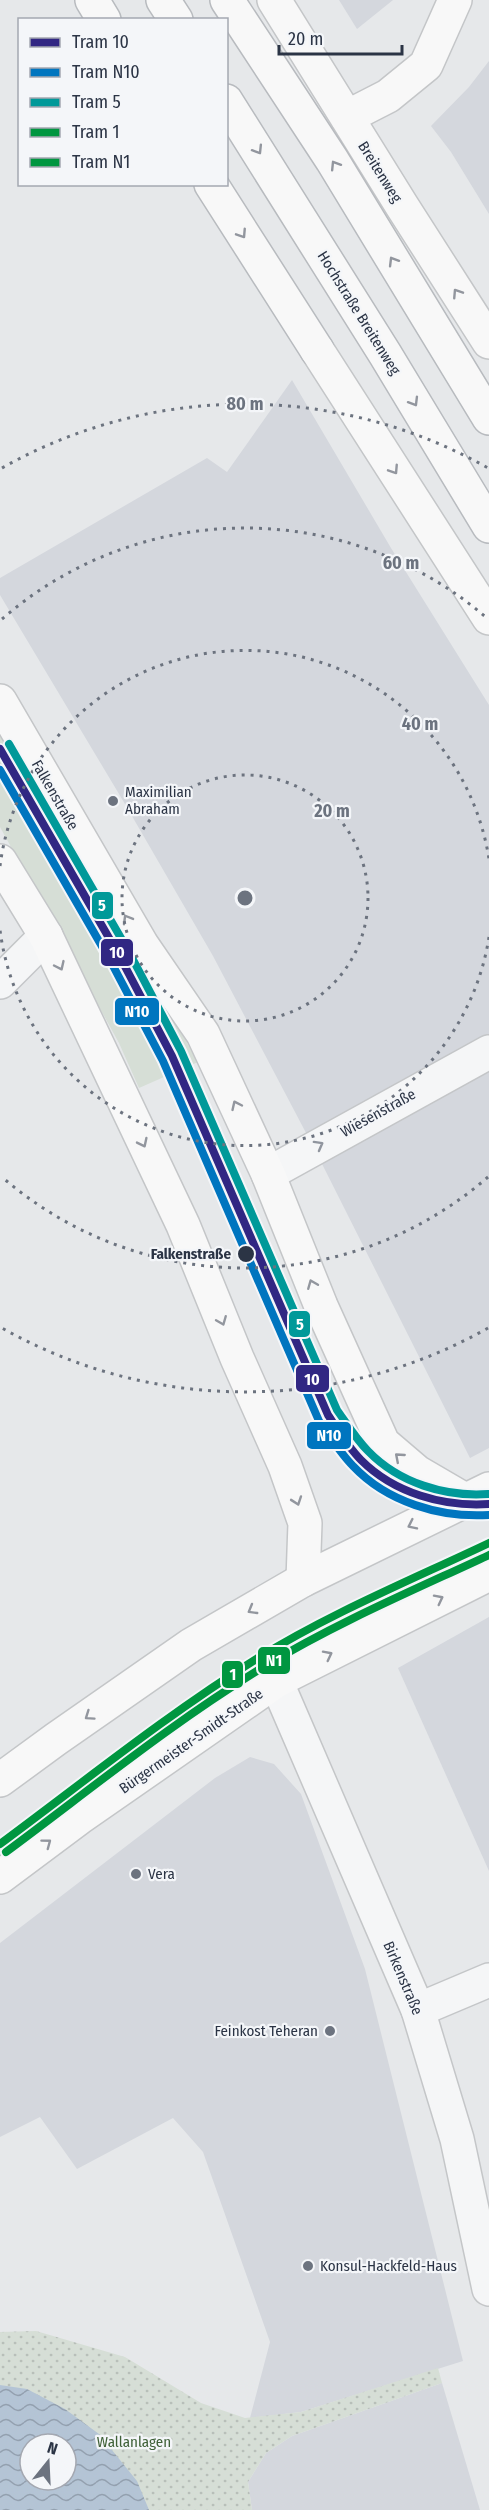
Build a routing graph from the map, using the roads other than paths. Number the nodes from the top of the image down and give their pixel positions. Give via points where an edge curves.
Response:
1 (92, 0) edge
2 (163, 0) edge
3 (227, 0) edge
4 (274, 0) edge
5 (455, 0) edge
6 (103, 18) edge
7 (175, 18) edge
8 (228, 104) edge
9 (347, 117) junction
10 (212, 186) edge
11 (489, 342) edge
12 (489, 418) edge
13 (489, 526) edge
14 (489, 618) edge
15 (0, 701) edge
16 (0, 861) edge
17 (46, 936) junction
18 (0, 982) edge
19 (489, 1052) edge
20 (268, 1173) junction
21 (477, 1494) edge
22 (489, 1574) edge
23 (303, 1581) junction
24 (276, 1682) junction
25 (0, 1780) edge
26 (0, 1877) edge
27 (489, 1980) edge
28 (418, 2010) junction
29 (489, 2289) edge

1 - 6 main road
2 - 7 main road
12 -> 3 main road via 332,160
4 - 9 main road, Breitenweg
5 - 9 main road via 426,65 388,96
8 -> 13 main road, Hochstraße Breitenweg
11 -> 9 main road, Breitenweg
10 -> 14 main road
20 -> 15 main road, Falkenstraße via 203,1034 142,945
16 - 17 main road
17 - 18 street
17 -> 23 main road via 183,1225 285,1466 305,1523
20 -> 19 street, Wiesenstraße
21 -> 20 main road, Falkenstraße via 417,1472 383,1443 321,1306
21 -> 23 main road
24 -> 22 main road, Bürgermeister-Smidt-Straße
23 -> 25 main road via 192,1645
26 -> 24 main road, Bürgermeister-Smidt-Straße
24 - 28 street, Birkenstraße
27 - 28 street
28 - 29 street, Birkenstraße via 457,2139

